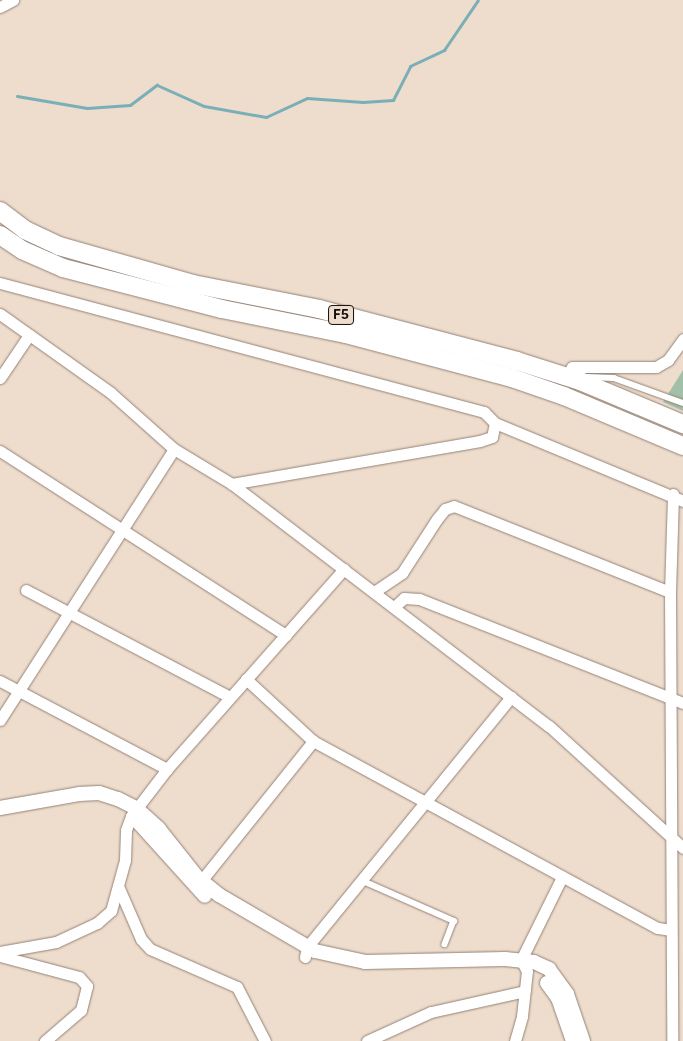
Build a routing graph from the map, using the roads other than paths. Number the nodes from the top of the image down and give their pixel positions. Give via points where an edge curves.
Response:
1 (12, 0) edge
2 (0, 7) edge
3 (0, 210) edge
4 (0, 235) edge
5 (148, 273) junction
6 (0, 283) edge
7 (144, 290) junction
8 (0, 314) edge
9 (29, 335) junction
10 (683, 339) edge
11 (0, 378) edge
12 (573, 379) junction
13 (564, 396) junction
14 (683, 403) edge
15 (495, 423) junction
16 (683, 424) edge
17 (683, 446) edge
18 (174, 449) junction
19 (0, 451) edge
20 (232, 484) junction
21 (673, 494) junction
22 (683, 501) edge
23 (120, 528) junction
24 (344, 569) junction
25 (26, 590) dead end
26 (374, 592) junction
27 (670, 592) junction
28 (394, 607) junction
29 (67, 614) junction
30 (286, 634) junction
31 (246, 679) junction
32 (0, 681) edge
33 (19, 690) junction
34 (230, 697) junction
35 (511, 697) junction
36 (670, 700) junction
37 (683, 703) edge
38 (0, 720) edge
39 (313, 741) junction
40 (167, 770) junction
41 (424, 803) junction
42 (0, 808) edge
43 (133, 812) junction
44 (0, 818) edge
45 (670, 837) junction
46 (683, 848) edge
47 (562, 877) junction
48 (361, 880) junction
49 (198, 884) junction
50 (118, 886) junction
51 (671, 930) junction
52 (445, 944) dead end
53 (0, 952) edge
54 (306, 952) junction
55 (0, 956) edge
56 (524, 965) junction
57 (525, 991) junction
58 (45, 1041) edge
59 (265, 1041) edge
60 (367, 1041) edge
61 (516, 1041) edge
62 (573, 1041) edge
63 (583, 1041) edge
64 (672, 1041) edge

1 - 2 street
3 - 5 highway, F5 via 26,230 59,246
4 - 7 highway, F5 via 22,250 62,268
5 - 7 highway
5 - 12 highway, F5 via 318,309
6 - 15 street via 484,412
7 - 13 highway, F5 via 346,334 512,378
8 - 9 street
9 - 11 street
9 - 18 street via 111,393
10 - 12 street via 668,360 656,368 572,367
12 - 13 highway
12 - 14 lane via 614,378
12 - 16 highway, F5
13 - 17 highway, F5
15 - 20 street via 492,437 480,441
15 - 21 street via 594,466
18 - 20 street
18 - 23 street
19 - 23 street
20 - 24 street
21 - 22 street
21 - 27 street
23 - 29 street
23 - 30 street
24 - 26 street
24 - 30 street
25 - 29 street
26 - 27 street via 402,573 437,519 445,509 454,506
26 - 28 street
27 - 36 street
28 - 35 street
28 - 36 street via 404,598 419,599 653,688
29 - 33 street
29 - 34 street
30 - 31 street
31 - 34 street
31 - 39 street
32 - 33 street
33 - 38 street
33 - 40 street
34 - 40 street
35 - 41 street
35 - 45 street via 549,726
36 - 37 street
36 - 45 street
39 - 41 street
39 - 49 street
40 - 43 street
41 - 47 street
41 - 48 street
42 - 43 street via 99,793
43 - 44 street via 98,802
43 - 49 street
43 - 50 street
45 - 46 street
45 - 51 street
47 - 51 street via 658,928
47 - 56 street
48 - 52 lane via 454,922
48 - 54 street
49 - 54 street via 214,903
50 - 53 street via 111,911 97,923 56,942
50 - 59 street via 141,939 150,948 237,987
51 - 64 street
54 - 56 street via 342,968 364,971
55 - 58 street via 79,977 87,986 81,1010
56 - 57 street
56 - 62 street via 542,976 552,989
56 - 63 street via 549,969 566,994
57 - 60 street via 431,1012
57 - 61 street

